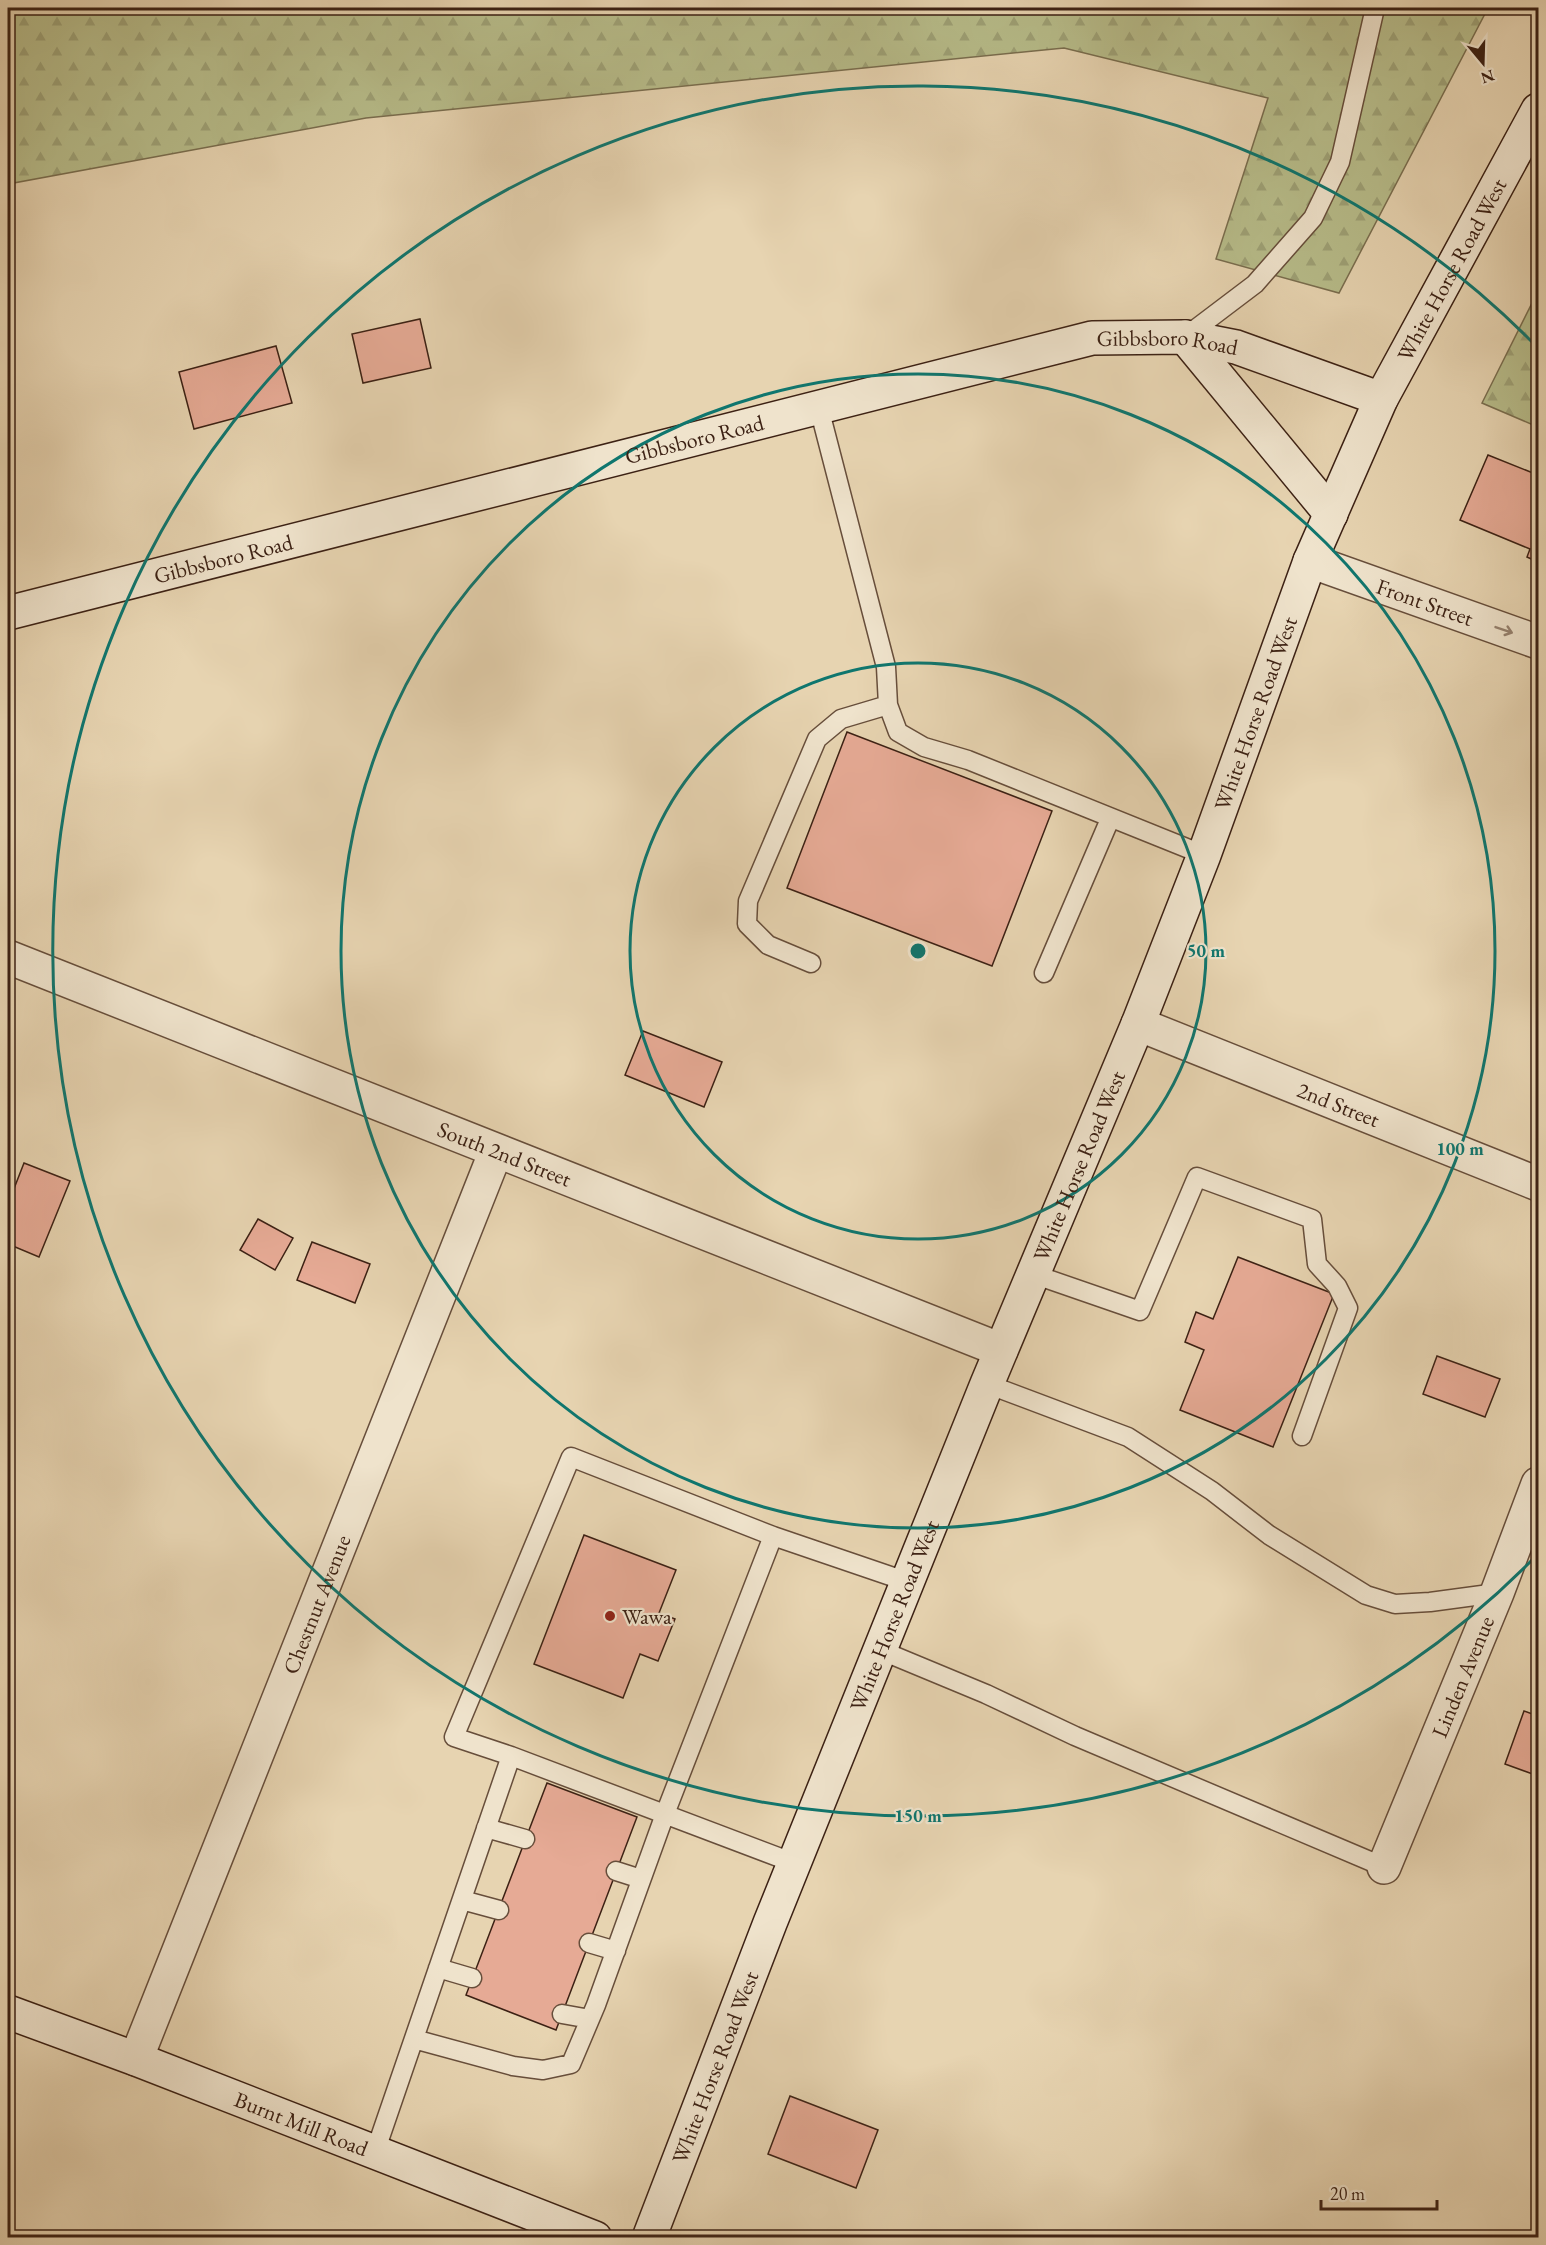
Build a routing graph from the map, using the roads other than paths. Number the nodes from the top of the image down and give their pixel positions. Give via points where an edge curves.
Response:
1 (1375, 8) edge
2 (1539, 110) edge
3 (1185, 337) junction
4 (1381, 399) junction
5 (819, 408) junction
6 (1331, 514) junction
7 (1311, 561) junction
8 (8, 613) edge
9 (1539, 642) edge
10 (888, 705) junction
11 (1110, 819) junction
12 (1204, 855) junction
13 (8, 957) edge
14 (811, 963) dead end
15 (1044, 974) dead end
16 (1138, 1024) junction
17 (496, 1151) junction
18 (1539, 1184) edge
19 (1033, 1275) junction
20 (1001, 1350) junction
21 (987, 1384) junction
22 (1302, 1436) dead end
23 (1539, 1484) edge
24 (773, 1536) junction
25 (908, 1582) junction
26 (1497, 1593) junction
27 (880, 1650) junction
28 (511, 1756) junction
29 (665, 1814) junction
30 (486, 1828) junction
31 (525, 1839) dead end
32 (794, 1863) junction
33 (1384, 1867) joint
34 (616, 1871) dead end
35 (641, 1880) junction
36 (462, 1900) junction
37 (499, 1910) dead end
38 (589, 1943) dead end
39 (616, 1951) junction
40 (438, 1968) junction
41 (472, 1978) dead end
42 (8, 2012) edge
43 (562, 2014) dead end
44 (590, 2019) junction
45 (414, 2039) junction
46 (136, 2060) junction
47 (375, 2152) junction
48 (595, 2238) edge
49 (649, 2238) edge

1 - 3 lane via 1340,162 1313,218 1255,284
2 - 4 street, White Horse Road West
3 - 4 street, Gibbsboro Road via 1236,347
3 - 5 street, Gibbsboro Road via 1092,338
3 - 6 street
4 - 6 street, White Horse Road West
5 - 8 street, Gibbsboro Road
5 - 10 lane via 886,667
6 - 7 street, White Horse Road West
7 -> 9 street, Front Street
7 - 12 street, White Horse Road West
10 - 11 lane via 898,732 924,747 968,760
10 - 14 lane via 841,719 817,739 748,901 747,924 768,945
11 - 12 lane
11 - 15 lane
12 - 16 street, White Horse Road West
13 - 17 street, South 2nd Street
16 - 18 street, 2nd Street
16 - 19 street, White Horse Road West
17 - 20 street, South 2nd Street
17 - 46 street, Chestnut Avenue
19 - 20 street, White Horse Road West
19 - 22 lane via 1140,1311 1197,1177 1312,1219 1317,1264 1337,1286 1348,1308
20 - 21 street, White Horse Road West
21 - 25 street, White Horse Road West
21 - 26 lane via 1128,1437 1212,1491 1269,1535 1366,1595 1395,1604
23 - 26 street, Linden Avenue
24 - 25 lane
24 - 28 lane via 571,1457 454,1737
24 - 29 lane
25 - 27 street, White Horse Road West
26 - 33 street, Linden Avenue
27 - 32 street, White Horse Road West
27 - 33 lane
28 - 29 lane
28 - 30 lane
29 - 32 lane
29 - 35 lane
30 - 31 lane
30 - 36 lane
32 - 49 street, White Horse Road West
34 - 35 lane
35 - 39 lane
36 - 37 lane
36 - 40 lane
38 - 39 lane
39 - 44 lane
40 - 41 lane
40 - 45 lane
42 - 46 street, Burnt Mill Road
43 - 44 lane
44 - 45 lane via 571,2064 543,2070 513,2066
45 - 47 lane
46 - 47 street, Burnt Mill Road
47 - 48 street, Burnt Mill Road

